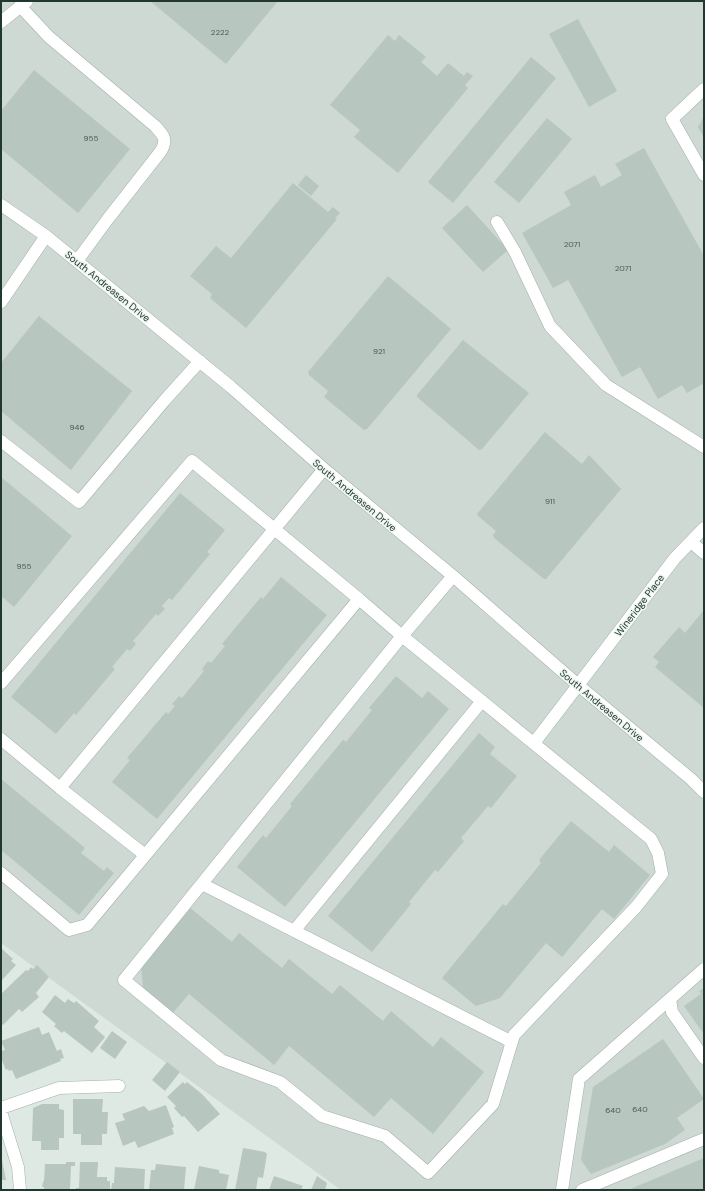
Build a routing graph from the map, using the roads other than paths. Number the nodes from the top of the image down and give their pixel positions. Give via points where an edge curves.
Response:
1 (24, 4) edge
2 (1, 22) edge
3 (704, 89) edge
4 (704, 175) edge
5 (1, 205) edge
6 (497, 222) dead end
7 (46, 236) junction
8 (77, 261) junction
9 (1, 302) edge
10 (200, 362) junction
11 (1, 441) edge
12 (704, 447) edge
13 (324, 469) junction
14 (704, 528) edge
15 (274, 529) junction
16 (691, 542) junction
17 (704, 553) edge
18 (453, 576) junction
19 (359, 599) junction
20 (402, 636) junction
21 (1, 683) edge
22 (578, 685) junction
23 (482, 701) junction
24 (1, 739) edge
25 (534, 743) junction
26 (60, 788) junction
27 (704, 792) edge
28 (145, 855) junction
29 (1, 872) edge
30 (202, 884) junction
31 (294, 930) junction
32 (704, 969) edge
33 (670, 999) junction
34 (512, 1042) junction
35 (704, 1058) edge
36 (119, 1086) dead end
37 (1, 1108) edge
38 (1, 1112) edge
39 (704, 1139) edge
40 (20, 1190) edge
41 (562, 1190) edge
42 (582, 1190) edge

1 - 2 street
1 - 8 street via 49,37 164,136 165,144 161,152
3 - 4 street via 672,119
5 - 7 street, South Andreasen Drive
6 - 12 street via 515,252 550,326 606,385
7 - 8 street, South Andreasen Drive
7 - 9 street
8 - 10 street, South Andreasen Drive
10 - 11 street via 79,502
10 - 13 street, South Andreasen Drive
13 - 15 street
13 - 18 street, South Andreasen Drive
14 - 16 street, Wineridge Place
15 - 19 street
15 - 21 street via 192,461
15 - 26 street
16 - 17 street
16 - 22 street, Wineridge Place
18 - 20 street
18 - 22 street, South Andreasen Drive
19 - 20 street
19 - 28 street
20 - 23 street
20 - 30 street
22 - 25 street, Wineridge Place
22 - 27 street, South Andreasen Drive
23 - 25 street
23 - 31 street
24 - 26 street
25 - 34 street via 651,839 658,854 662,874 636,907 514,1035
26 - 28 street
28 - 29 street via 86,925 69,930
30 - 31 street
30 - 34 street via 124,980 221,1060 280,1082 322,1116 386,1136 428,1173 494,1104
31 - 34 street
32 - 33 street
33 - 35 street via 672,1012
33 - 41 street via 579,1079
36 - 37 street via 59,1088
38 - 40 street via 18,1167
39 - 42 street

